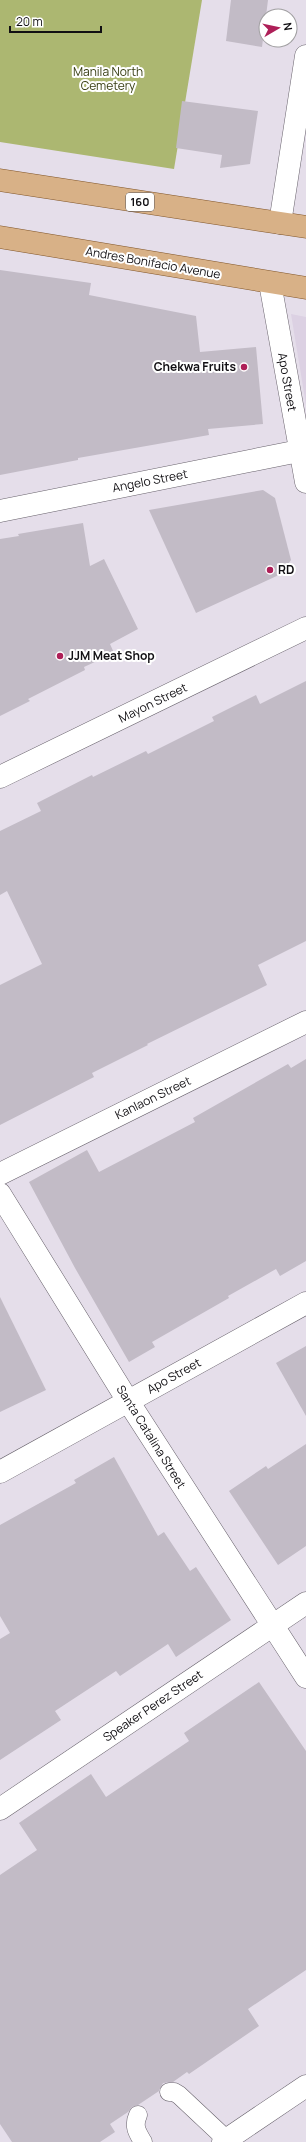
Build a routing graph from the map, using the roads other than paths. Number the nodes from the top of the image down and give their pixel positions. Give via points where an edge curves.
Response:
1 (306, 56) edge
2 (0, 180) edge
3 (280, 223) junction
4 (306, 227) edge
5 (0, 237) edge
6 (270, 283) junction
7 (306, 288) edge
8 (299, 451) junction
9 (306, 482) edge
10 (0, 511) edge
11 (306, 628) edge
12 (0, 777) edge
13 (306, 1022) edge
14 (0, 1174) edge
15 (0, 1194) edge
16 (306, 1303) edge
17 (128, 1401) junction
18 (0, 1472) edge
19 (306, 1602) edge
20 (272, 1626) junction
21 (306, 1677) edge
22 (0, 1809) edge
23 (306, 2086) edge
24 (169, 2092) dead end
25 (138, 2115) dead end
26 (225, 2141) edge
27 (143, 2142) edge

1 - 3 street
2 - 3 main road, 160
3 - 4 main road, 160
5 - 6 main road, Andres Bonifacio Avenue
6 - 7 main road, Andres Bonifacio Avenue
6 - 8 street, Apo Street
8 - 9 street, Apo Street
8 - 10 street, Angelo Street
11 - 12 street, Mayon Street
13 - 14 street, Kanlaon Street
15 - 17 street, Santa Catalina Street
16 - 17 street, Apo Street
17 - 18 street, Apo Street
17 - 20 street, Santa Catalina Street
19 - 20 street, Speaker Perez Street
20 - 21 street, Santa Catalina Street
20 - 22 street, Speaker Perez Street
23 - 26 street
24 - 26 lane via 179,2095
25 - 27 lane via 135,2121 136,2130

